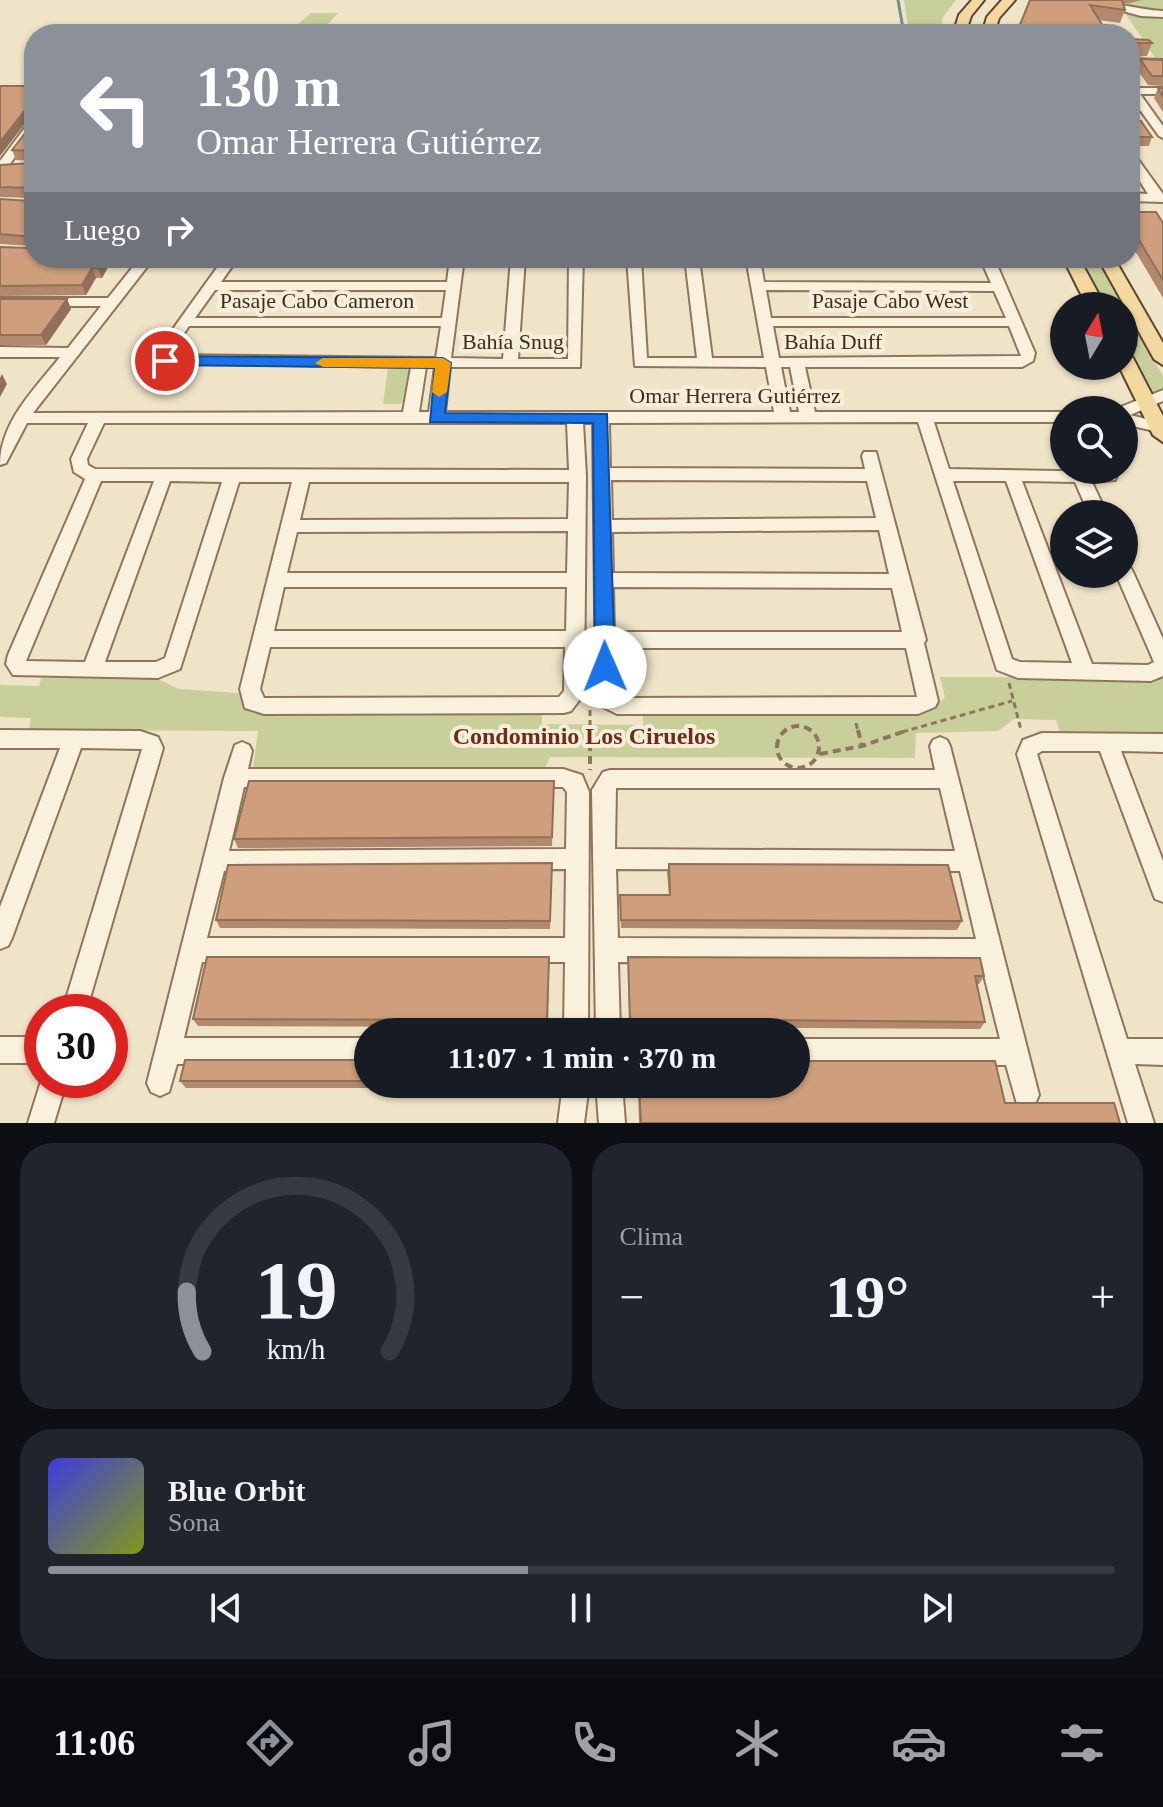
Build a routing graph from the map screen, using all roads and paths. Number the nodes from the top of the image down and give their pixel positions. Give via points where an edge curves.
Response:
1 (978, 0) edge
2 (1009, 0) edge
3 (1088, 0) edge
4 (1163, 14) edge
5 (962, 24) edge
6 (991, 24) edge
7 (1140, 62) edge
8 (1163, 63) edge
9 (1140, 90) edge
10 (1163, 91) edge
11 (1140, 99) edge
12 (1157, 119) edge
13 (1163, 134) edge
14 (24, 139) edge
15 (23, 167) edge
16 (0, 168) edge
17 (1140, 171) edge
18 (1140, 198) edge
19 (1161, 201) edge
20 (1140, 206) edge
21 (139, 268) edge
22 (224, 268) edge
23 (456, 268) edge
24 (517, 268) edge
25 (576, 268) edge
26 (635, 268) edge
27 (693, 268) edge
28 (755, 268) edge
29 (991, 268) edge
30 (1076, 268) edge
31 (1112, 268) edge
32 (210, 286) junction
33 (454, 286) junction
34 (758, 286) junction
35 (1000, 287) junction
36 (1089, 292) edge
37 (0, 302) edge
38 (112, 302) junction
39 (185, 322) junction
40 (449, 322) junction
41 (765, 322) junction
42 (1015, 322) junction
43 (0, 352) edge
44 (72, 353) junction
45 (1163, 359) edge
46 (419, 363) junction
47 (443, 363) junction
48 (510, 363) junction
49 (705, 363) junction
50 (773, 363) junction
51 (797, 363) junction
52 (1138, 376) edge
53 (1155, 398) edge
54 (783, 417) junction
55 (808, 417) junction
56 (924, 417) junction
57 (1050, 417) edge
58 (21, 418) junction
59 (98, 418) junction
60 (410, 418) junction
61 (436, 418) junction
62 (575, 418) junction
63 (601, 418) junction
64 (1138, 423) edge
65 (1161, 430) edge
66 (0, 459) edge
67 (603, 474) junction
68 (944, 475) junction
69 (95, 476) junction
70 (164, 476) junction
71 (232, 476) junction
72 (302, 476) junction
73 (578, 476) junction
74 (1012, 476) junction
75 (1050, 476) edge
76 (887, 524) junction
77 (577, 525) junction
78 (290, 526) junction
79 (603, 526) junction
80 (277, 580) junction
81 (576, 580) junction
82 (604, 580) junction
83 (901, 581) junction
84 (1131, 588) edge
85 (262, 639) junction
86 (575, 639) junction
87 (605, 640) junction
88 (916, 640) junction
89 (1163, 663) edge
90 (1008, 667) junction
91 (92, 670) junction
92 (1085, 672) junction
93 (1012, 701) junction
94 (590, 706) dead end
95 (852, 706) junction
96 (0, 739) edge
97 (74, 739) junction
98 (1107, 742) junction
99 (1163, 743) edge
100 (862, 746) junction
101 (940, 746) dead end
102 (1030, 746) junction
103 (242, 751) dead end
104 (820, 754) junction
105 (235, 778) junction
106 (610, 779) junction
107 (948, 779) junction
108 (578, 859) junction
109 (605, 859) junction
110 (215, 861) junction
111 (968, 861) junction
112 (1163, 891) edge
113 (0, 938) edge
114 (193, 950) junction
115 (577, 950) junction
116 (607, 950) junction
117 (990, 951) junction
118 (79, 994) edge
119 (576, 1018) edge
120 (608, 1018) edge
121 (0, 1050) edge
122 (24, 1050) edge
123 (168, 1051) junction
124 (354, 1051) edge
125 (1119, 1051) junction
126 (810, 1052) edge
127 (1016, 1052) junction
128 (1163, 1052) edge
129 (160, 1083) dead end
130 (1026, 1095) dead end
131 (49, 1098) edge
132 (574, 1098) edge
133 (610, 1098) edge
134 (41, 1123) edge
135 (571, 1123) edge
136 (612, 1123) edge
137 (1141, 1123) edge

1 - 5 main road
2 - 6 main road
3 - 4 street
7 - 8 street
9 - 10 street
11 - 12 street
12 - 13 street
14 - 16 street
15 - 16 street
17 - 19 street
18 - 19 street
19 - 20 street
21 - 38 street
22 - 32 street
23 - 33 street
24 - 48 street
25 - 48 street, Bahía Snug via 575,364
26 - 49 street, Bahía Duff via 640,363
27 - 49 street
28 - 34 street
29 - 35 street
30 - 36 main road
31 - 45 main road
32 - 33 street
32 - 39 street
33 - 40 street
34 - 35 street
34 - 41 street
35 - 42 street
37 - 38 street
38 - 44 street
39 - 40 street, Pasaje Cabo Cameron
39 - 46 street, Bahía Snug via 162,360
40 - 47 street
41 - 42 street, Pasaje Cabo West
41 - 50 street
42 - 51 street, Bahía Duff via 1026,360
43 - 44 street
44 - 58 street
46 - 47 street, Bahía Snug
46 - 60 street
47 - 48 street, Bahía Snug
47 - 61 street
49 - 50 street, Bahía Duff
50 - 51 street, Bahía Duff
50 - 54 street
51 - 55 street
52 - 53 main road
53 - 65 main road
54 - 55 street, Omar Herrera Gutiérrez
54 - 63 street, Omar Herrera Gutiérrez
55 - 56 street, Omar Herrera Gutiérrez
56 - 57 street, Omar Herrera Gutiérrez
56 - 68 street
58 - 59 street, Omar Herrera Gutiérrez
58 - 66 street
59 - 60 street, Omar Herrera Gutiérrez
59 - 69 street via 79,459 84,471
60 - 61 street, Omar Herrera Gutiérrez
61 - 62 street, Omar Herrera Gutiérrez
62 - 63 street, Omar Herrera Gutiérrez
62 - 73 street
63 - 67 street
64 - 65 street
67 - 76 street via 872,466
67 - 79 street
68 - 74 street
68 - 90 street via 1001,660
69 - 70 street
69 - 91 street via 16,664 23,670
70 - 71 street
70 - 91 street
71 - 72 street
71 - 91 street via 173,663 158,670
72 - 73 street
72 - 78 street
73 - 77 street
74 - 75 street
74 - 92 street
76 - 79 street
76 - 83 street
77 - 78 street
77 - 81 street
78 - 80 street
79 - 82 street
80 - 81 street
80 - 85 street
81 - 86 street
82 - 83 street
82 - 87 street
83 - 88 street
84 - 89 street
85 - 86 street
85 - 86 street via 249,694 255,704 357,706 564,705 574,694
87 - 88 street
87 - 95 street via 606,699 613,705
88 - 95 street via 928,701 918,706
89 - 92 street via 1151,673
90 - 92 street
90 - 93 path
93 - 100 path
93 - 102 path
94 - 106 path via 590,777
95 - 100 path
96 - 97 street
97 - 113 street
97 - 118 street via 140,740 153,748
98 - 99 street
98 - 102 street
98 - 112 street
100 - 104 path
101 - 107 street
102 - 125 street via 1028,758
103 - 105 street
104 - 104 path via 814,735 800,728 785,730 776,740 780,756 794,765 811,764
105 - 108 street via 569,779 578,792
105 - 110 street
106 - 107 street
106 - 109 street via 603,790
107 - 111 street
108 - 110 street
108 - 115 street
109 - 111 street
109 - 116 street
110 - 114 street
111 - 117 street
114 - 115 street
114 - 123 street
115 - 119 street
116 - 117 street
116 - 120 street
117 - 127 street
121 - 122 street
123 - 124 street
123 - 129 street
125 - 128 street
125 - 137 street
126 - 127 street
127 - 130 street
131 - 134 street
132 - 135 street
133 - 136 street

